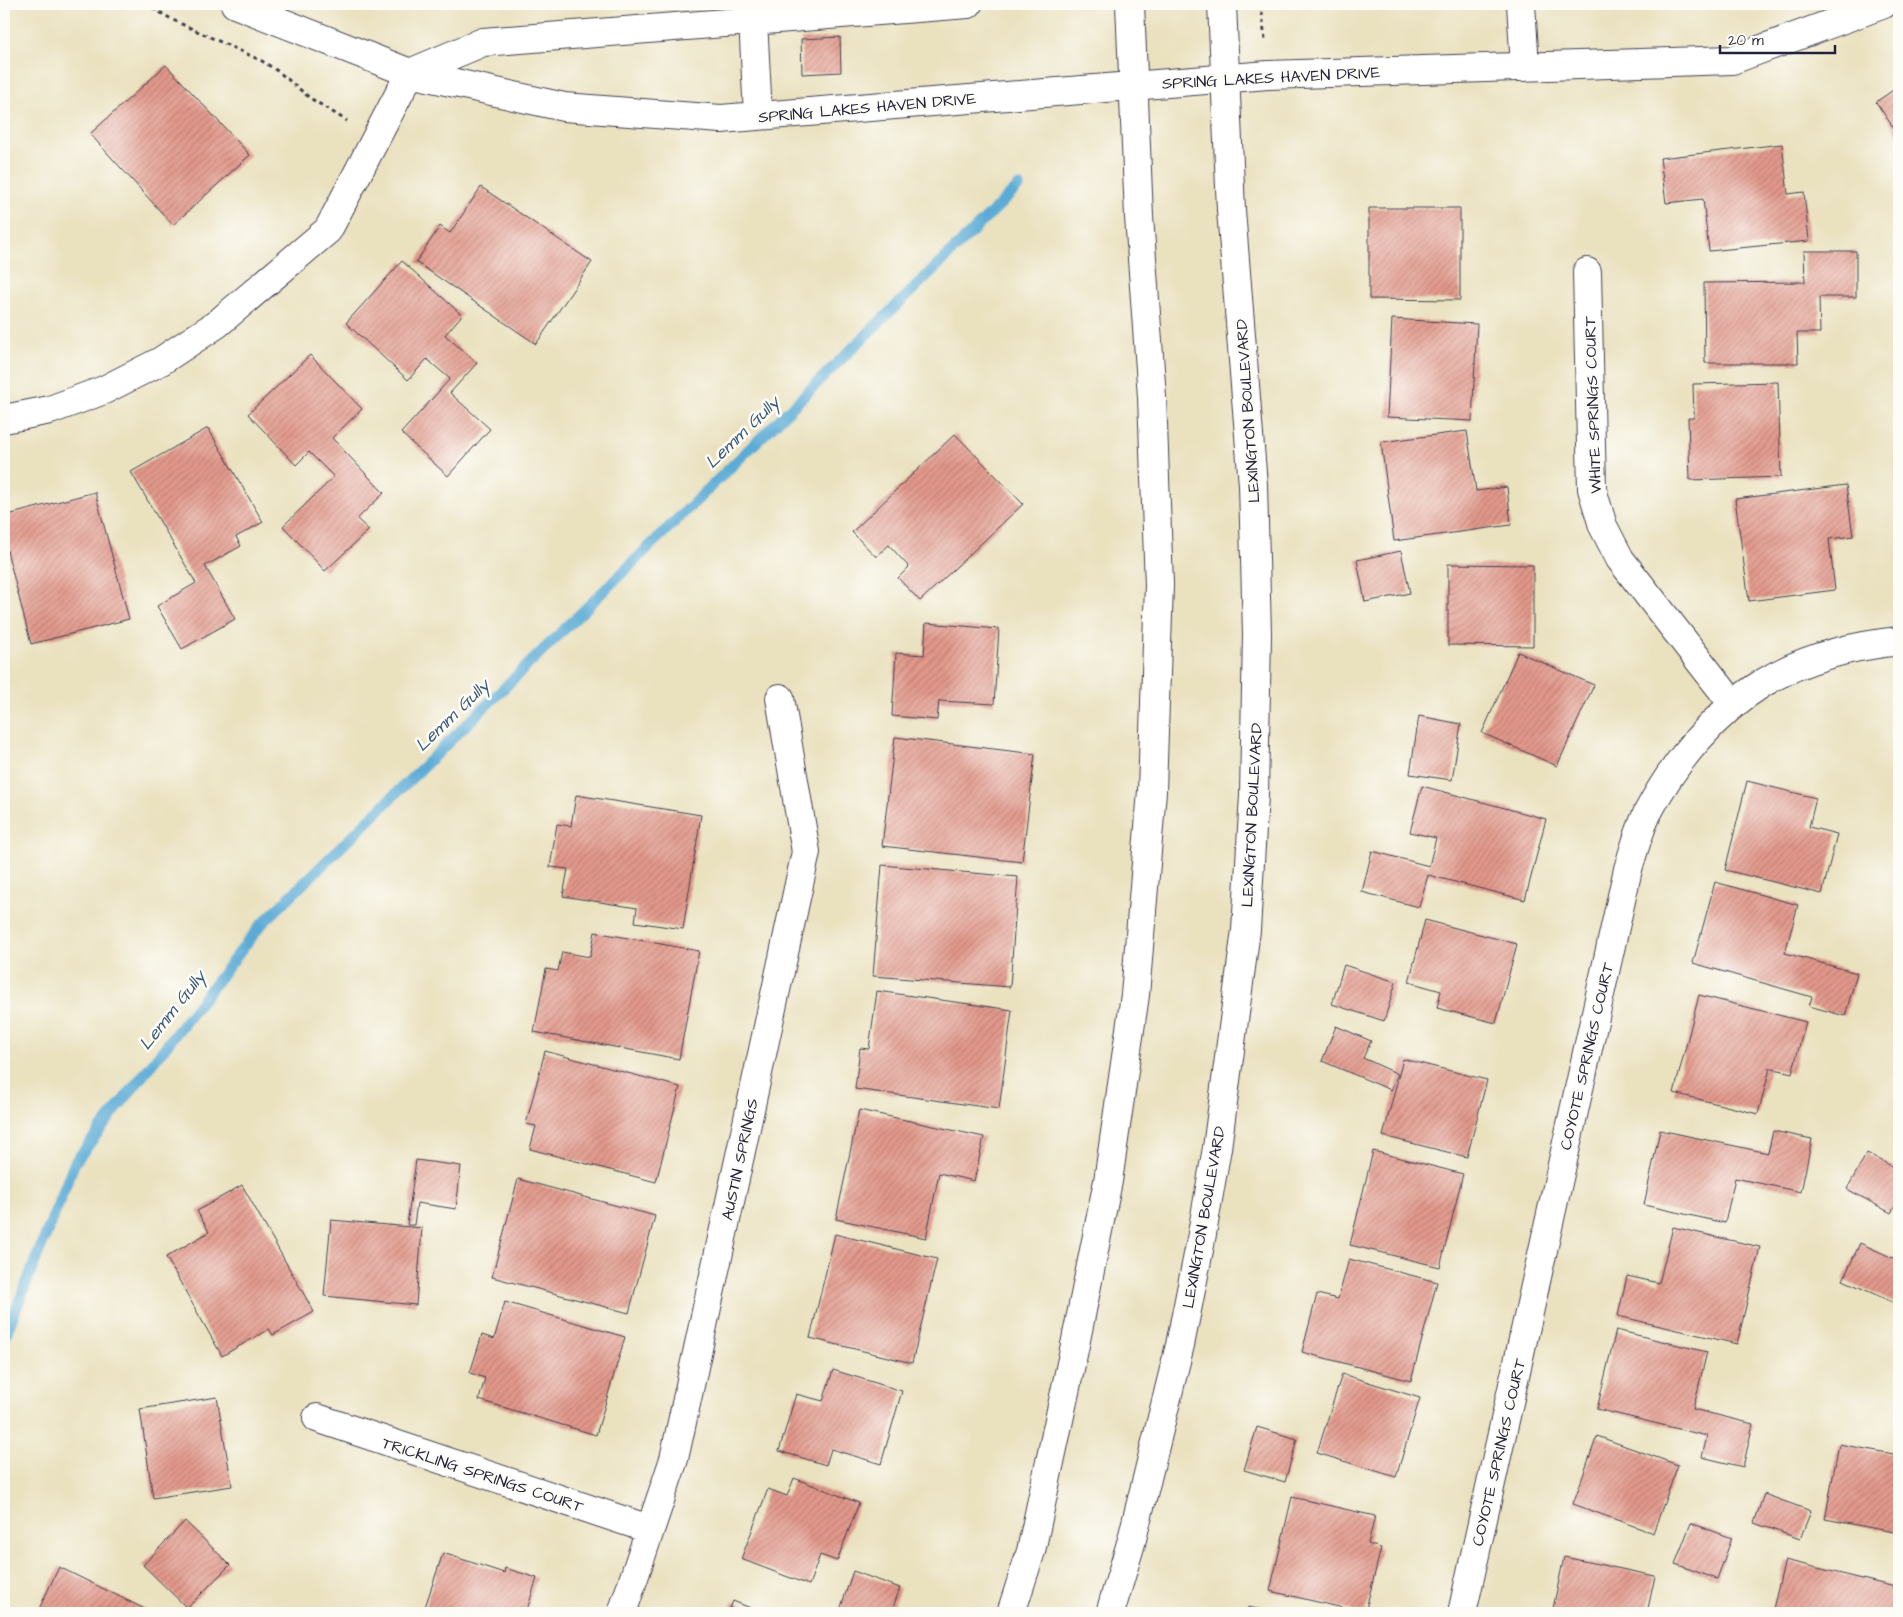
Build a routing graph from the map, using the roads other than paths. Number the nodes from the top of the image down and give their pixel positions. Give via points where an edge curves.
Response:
1 (235, 4) edge
2 (968, 4) edge
3 (1130, 4) edge
4 (1222, 4) edge
5 (1521, 4) edge
6 (1884, 4) edge
7 (753, 20) junction
8 (1525, 66) junction
9 (410, 74) junction
10 (1224, 78) junction
11 (1135, 85) junction
12 (758, 115) junction
13 (1587, 272) dead end
14 (4, 419) edge
15 (1899, 641) edge
16 (780, 698) dead end
17 (1732, 704) junction
18 (317, 1418) dead end
19 (649, 1529) junction
20 (622, 1613) edge
21 (1011, 1613) edge
22 (1110, 1613) edge
23 (1462, 1613) edge

1 - 9 street, SPRING LAKES HAVEN DRIVE
2 - 7 street
3 - 11 street
4 - 10 street, LEXINGTON BOULEVARD
5 - 8 street
6 - 8 street, SPRING LAKES HAVEN DRIVE via 1732,60
7 - 9 street via 483,42
7 - 12 street
8 - 10 street, SPRING LAKES HAVEN DRIVE
9 - 12 street, SPRING LAKES HAVEN DRIVE via 564,107 721,119
9 - 14 street via 328,230 217,324 161,361 104,390 50,410
10 - 11 street, SPRING LAKES HAVEN DRIVE
10 - 22 street, LEXINGTON BOULEVARD via 1253,485 1257,624 1254,795 1246,930 1217,1148 1200,1245 1180,1345
11 - 12 street, SPRING LAKES HAVEN DRIVE
11 - 21 street via 1139,217 1152,397 1160,586 1152,791 1135,995 1108,1181 1033,1542
13 - 17 street, WHITE SPRINGS COURT via 1592,489 1603,526 1620,560
15 - 17 street, COYOTE SPRINGS COURT via 1868,644 1797,666
16 - 19 street, AUSTIN SPRINGS via 806,852 674,1459
17 - 23 street, COYOTE SPRINGS COURT via 1681,761 1648,812 1636,840
18 - 19 street, TRICKLING SPRINGS COURT
19 - 20 street, AUSTIN SPRINGS

